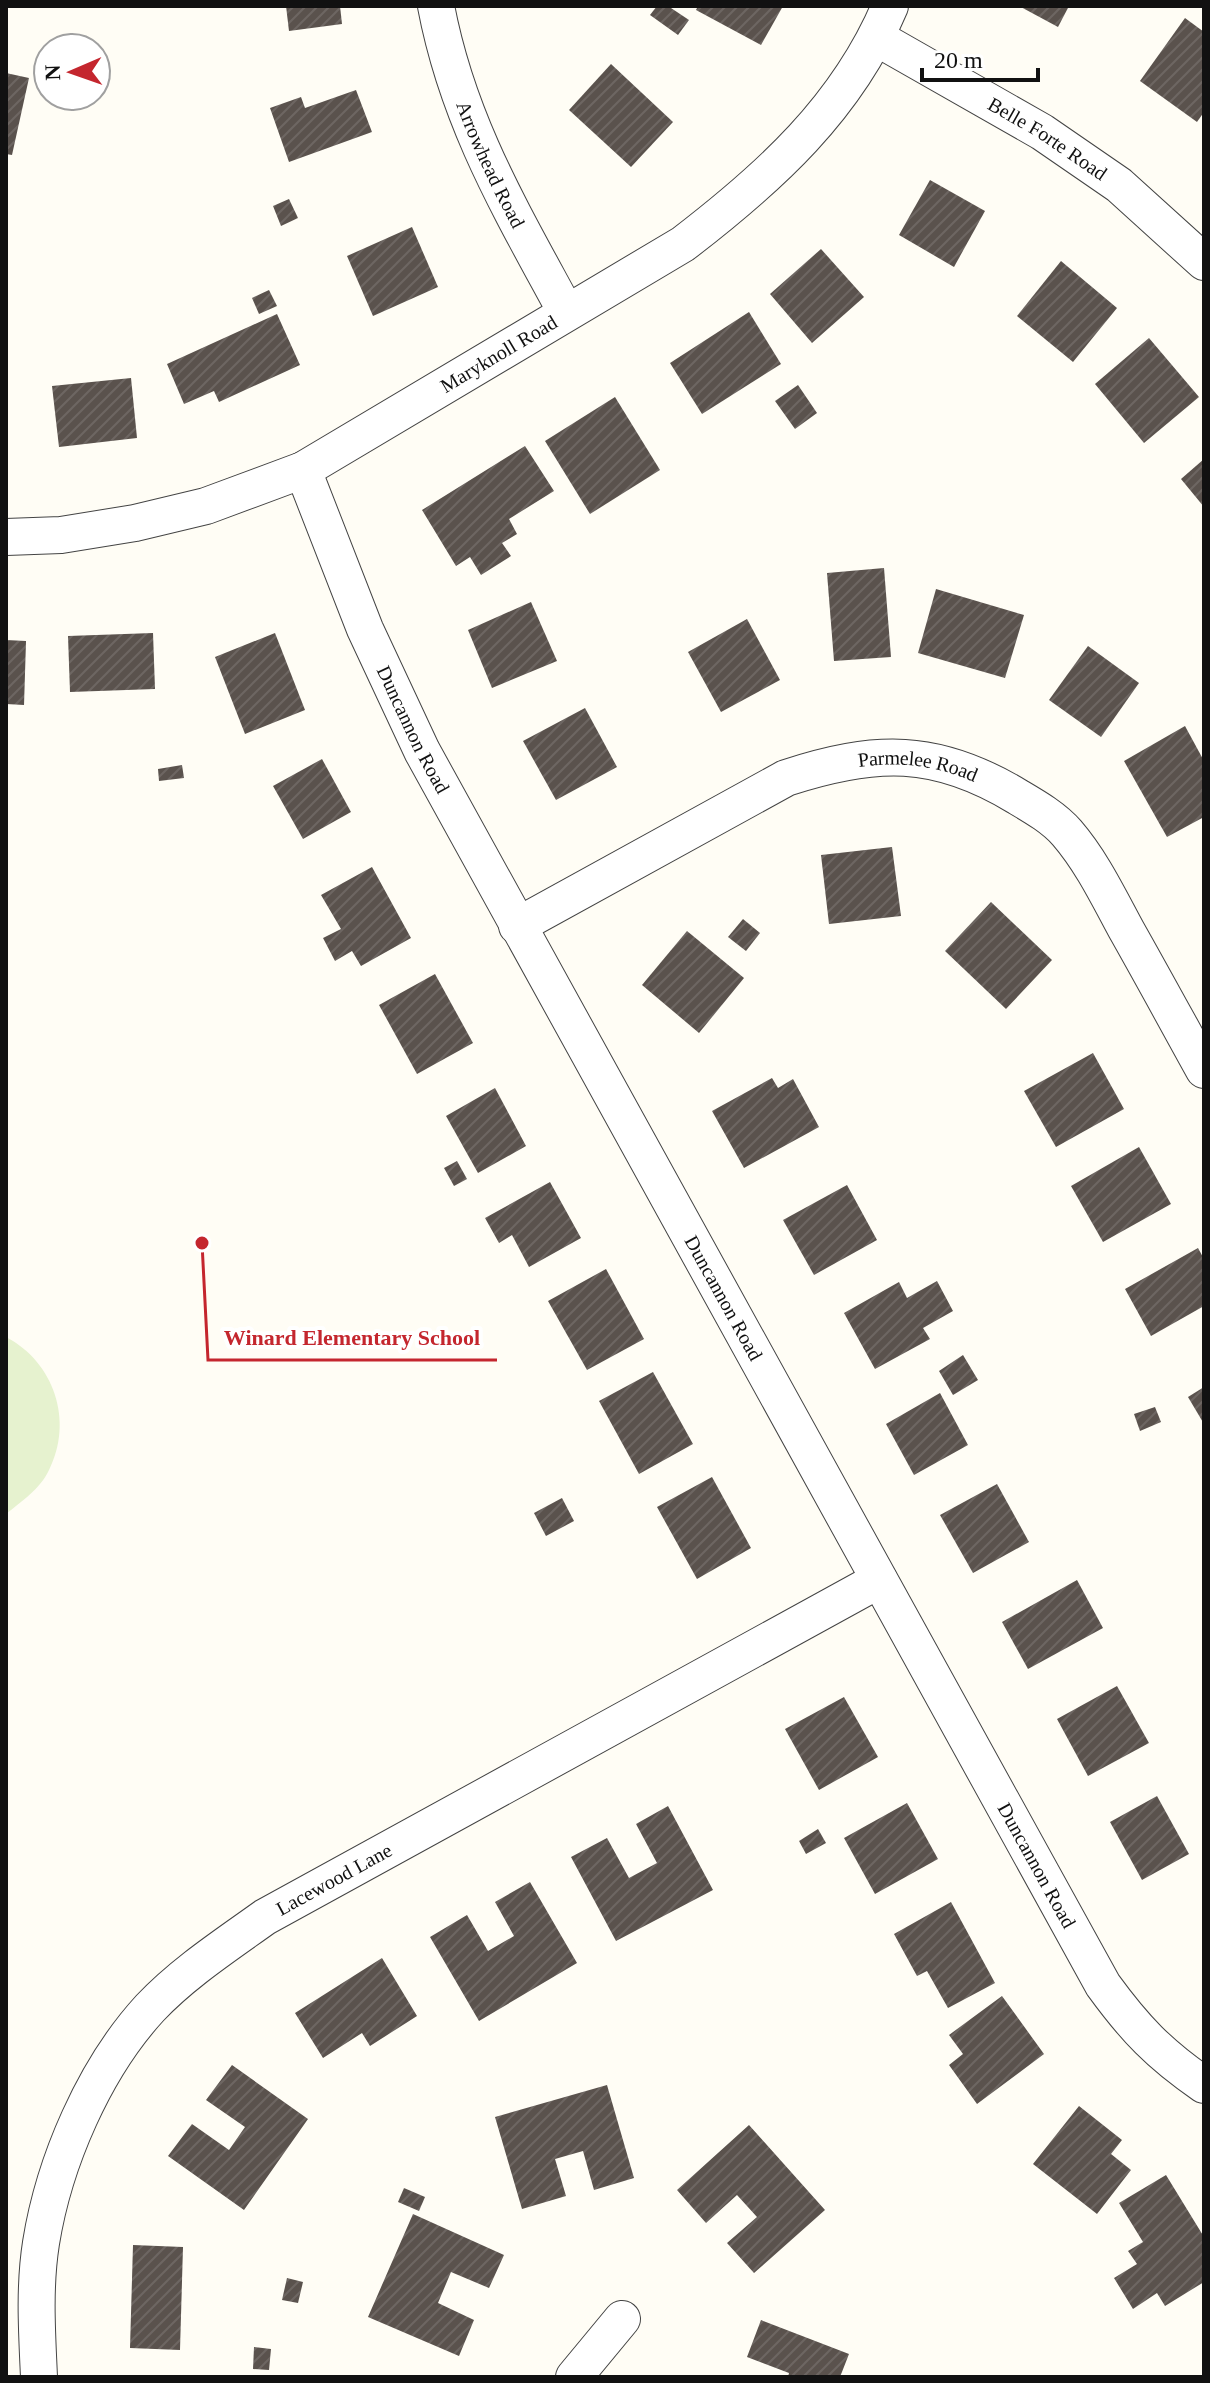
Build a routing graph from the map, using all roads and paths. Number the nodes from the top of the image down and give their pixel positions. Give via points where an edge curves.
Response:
1 (436, 6) edge
2 (883, 22) edge
3 (1204, 262) edge
4 (566, 312) junction
5 (303, 470) junction
6 (6, 537) edge
7 (517, 926) junction
8 (1204, 1070) edge
9 (879, 1580) junction
10 (1204, 2085) edge
11 (622, 2319) dead end
12 (39, 2377) edge
13 (574, 2377) edge

1 - 4 street, Arrowhead Road via 457,91 486,164
2 - 3 street, Belle Forte Road via 1119,185
2 - 4 street, Maryknoll Road via 829,108 738,202 683,244
4 - 5 street, Maryknoll Road
5 - 6 street, Maryknoll Road via 206,506 135,523
5 - 7 street, Duncannon Road via 365,629 415,737
7 - 8 street, Parmelee Road via 786,778 830,763 879,756 920,758 965,770 1003,788 1066,832 1097,876
7 - 9 street, Duncannon Road
9 - 10 street, Duncannon Road via 1103,1985 1133,2026
9 - 12 street, Lacewood Lane via 265,1917 150,2008 112,2059 57,2174 40,2244
11 - 13 street

